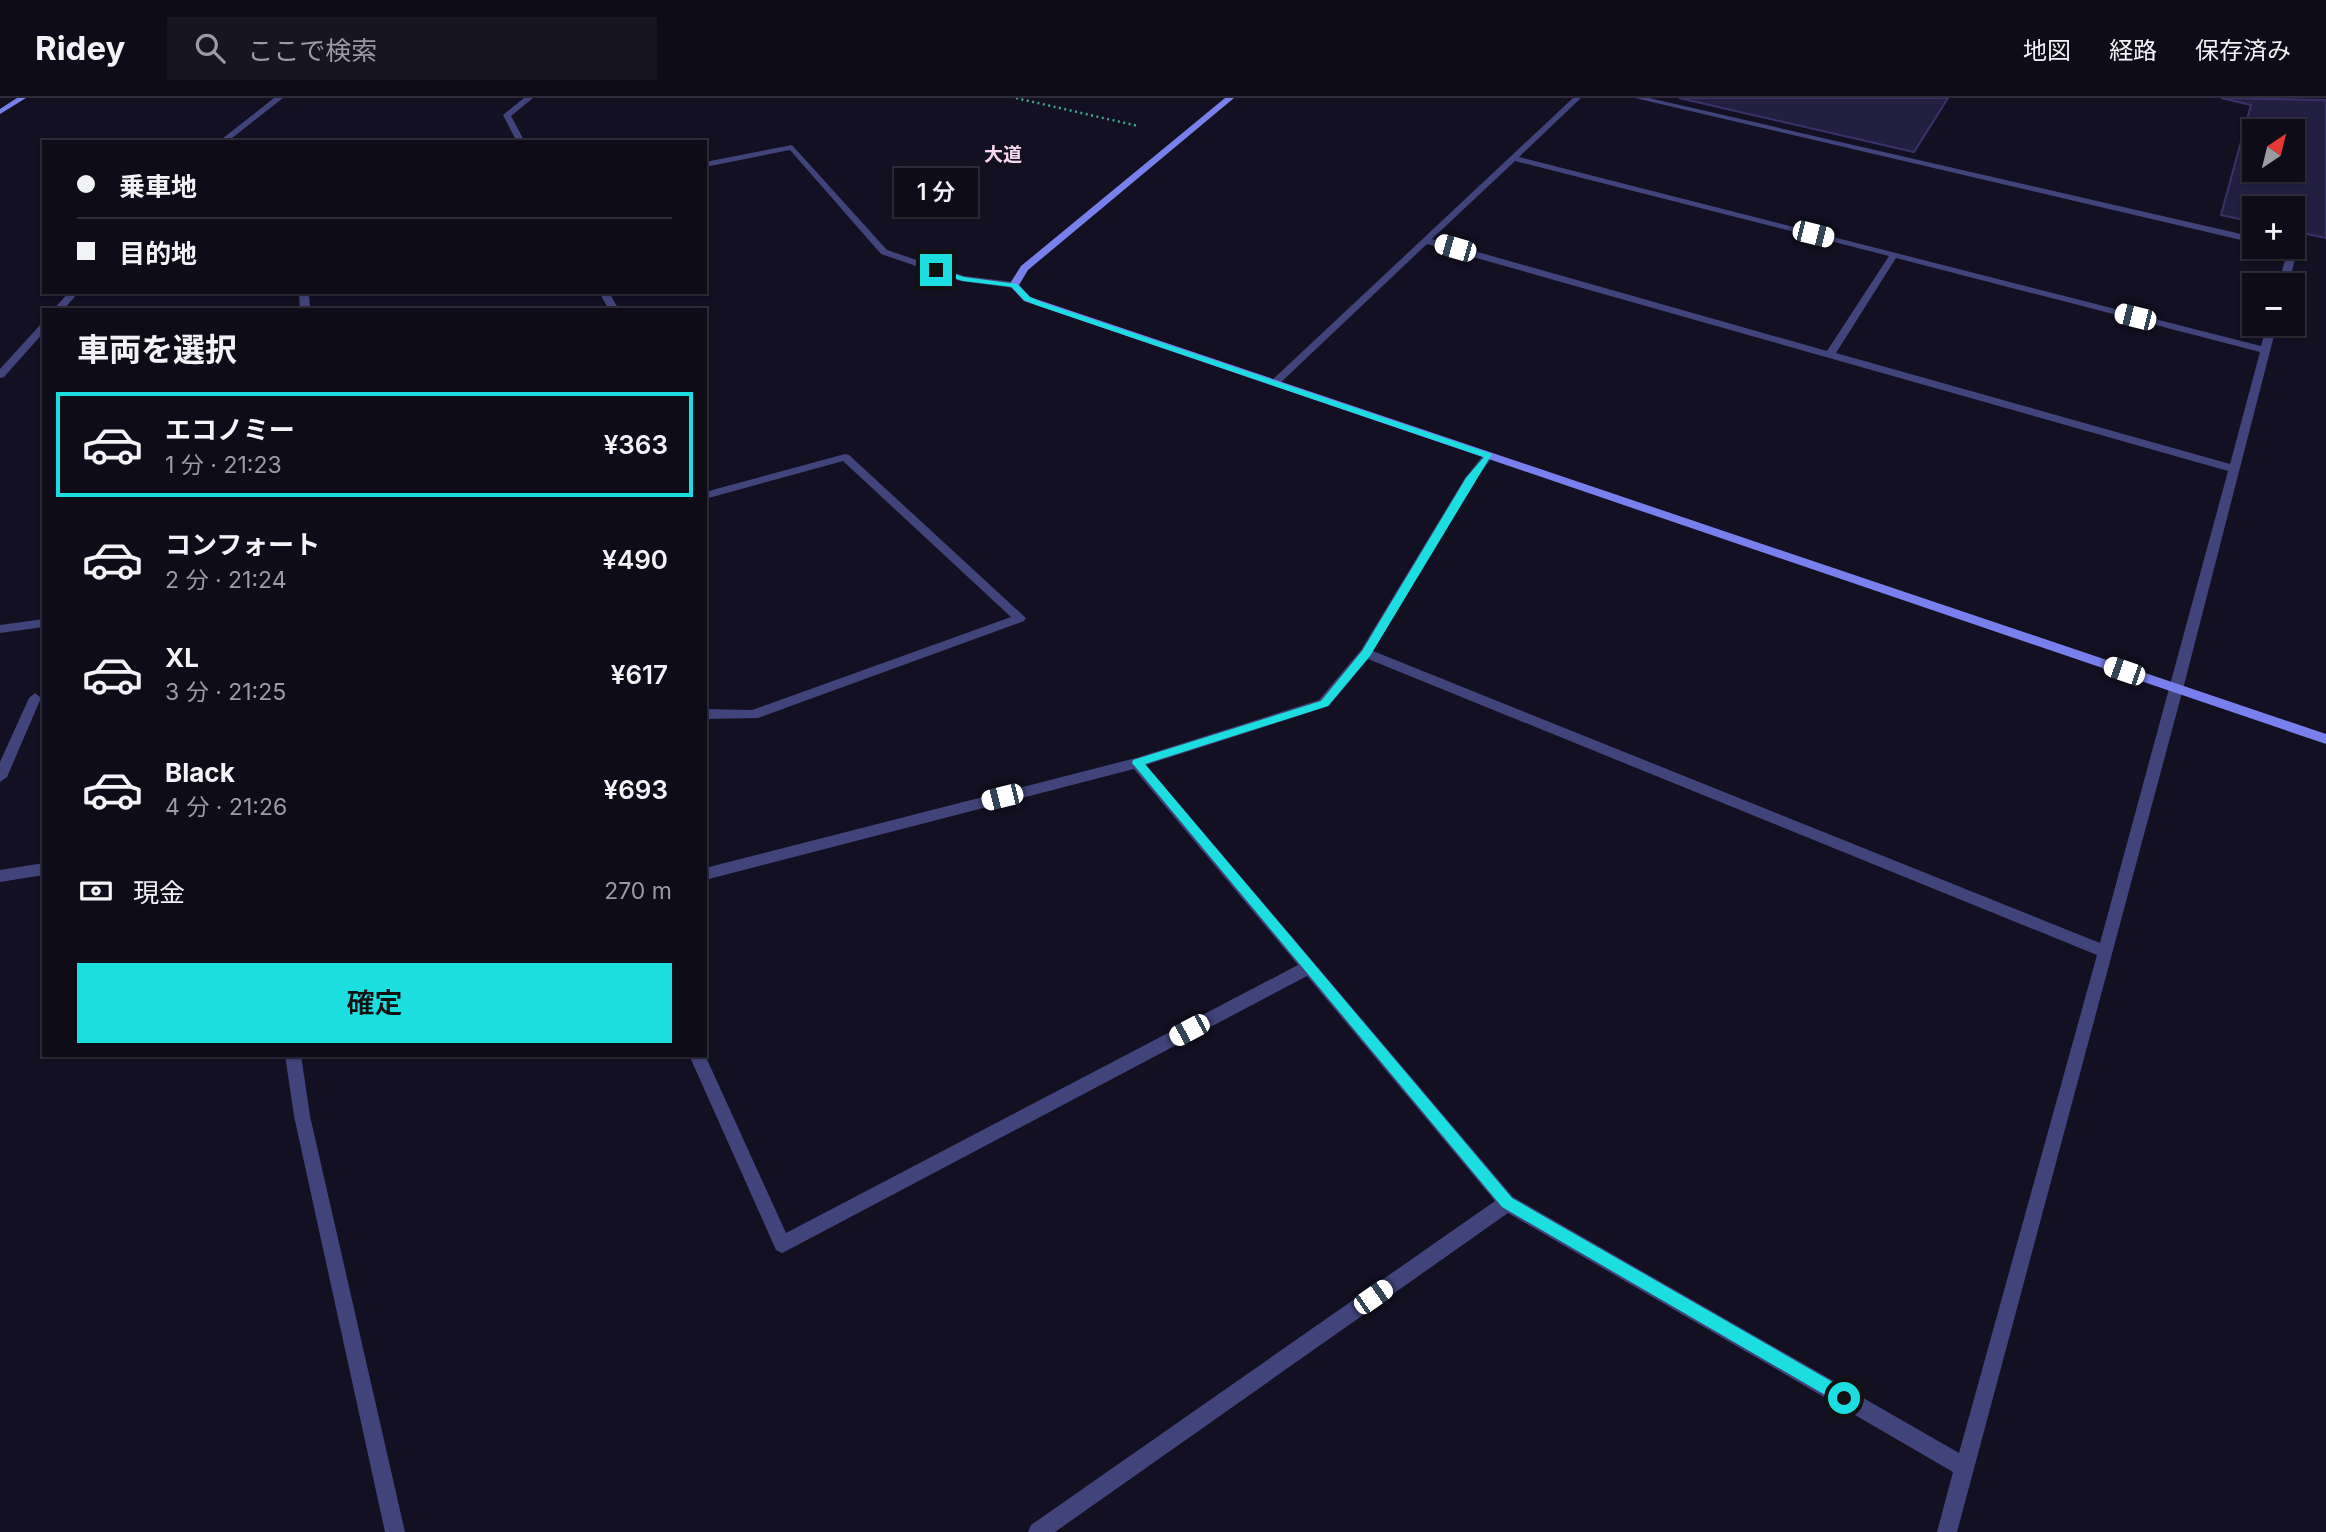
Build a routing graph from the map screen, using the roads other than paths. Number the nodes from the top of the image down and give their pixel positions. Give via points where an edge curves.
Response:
1 (22, 98) edge
2 (279, 98) edge
3 (529, 98) edge
4 (1230, 98) edge
5 (1577, 98) edge
6 (1639, 98) edge
7 (0, 113) edge
8 (225, 140) edge
9 (520, 140) edge
10 (1515, 158) junction
11 (707, 165) edge
12 (2242, 237) edge
13 (1428, 241) junction
14 (1894, 255) junction
15 (1014, 285) junction
16 (72, 294) edge
17 (60, 308) edge
18 (42, 328) edge
19 (2268, 336) edge
20 (2264, 350) junction
21 (1830, 353) junction
22 (0, 375) edge
23 (1273, 384) junction
24 (1489, 456) junction
25 (2234, 469) junction
26 (707, 495) edge
27 (42, 623) edge
28 (0, 629) edge
29 (1366, 653) junction
30 (2177, 689) junction
31 (35, 698) dead end
32 (707, 713) edge
33 (2326, 739) edge
34 (1137, 763) junction
35 (0, 777) edge
36 (42, 869) edge
37 (707, 873) edge
38 (0, 876) edge
39 (2105, 952) junction
40 (1309, 967) junction
41 (293, 1057) edge
42 (698, 1057) edge
43 (1507, 1203) junction
44 (1965, 1468) junction
45 (395, 1532) edge
46 (1038, 1532) edge
47 (1947, 1532) edge

1 - 7 street
2 - 8 street
3 - 9 street via 507,115
4 - 15 street via 1024,268
5 - 10 street
6 - 12 street
10 - 13 street
10 - 14 street
11 - 15 street via 792,147 884,252 963,279
13 - 21 street
13 - 23 street
14 - 20 street
14 - 21 street
15 - 23 street via 1027,299
16 - 17 street
18 - 22 street
19 - 20 street
20 - 25 street
21 - 25 street
23 - 24 street
24 - 29 street via 1471,478
24 - 30 street
25 - 30 street
26 - 32 street via 845,457 1020,618 753,715
27 - 28 street
29 - 34 street via 1325,703
29 - 39 street
30 - 33 street
30 - 39 street
31 - 35 street
34 - 37 street
34 - 40 street
36 - 38 street
39 - 44 street
40 - 42 street via 782,1244
40 - 43 street
41 - 45 street via 302,1116
43 - 44 street
43 - 46 street
44 - 47 street

